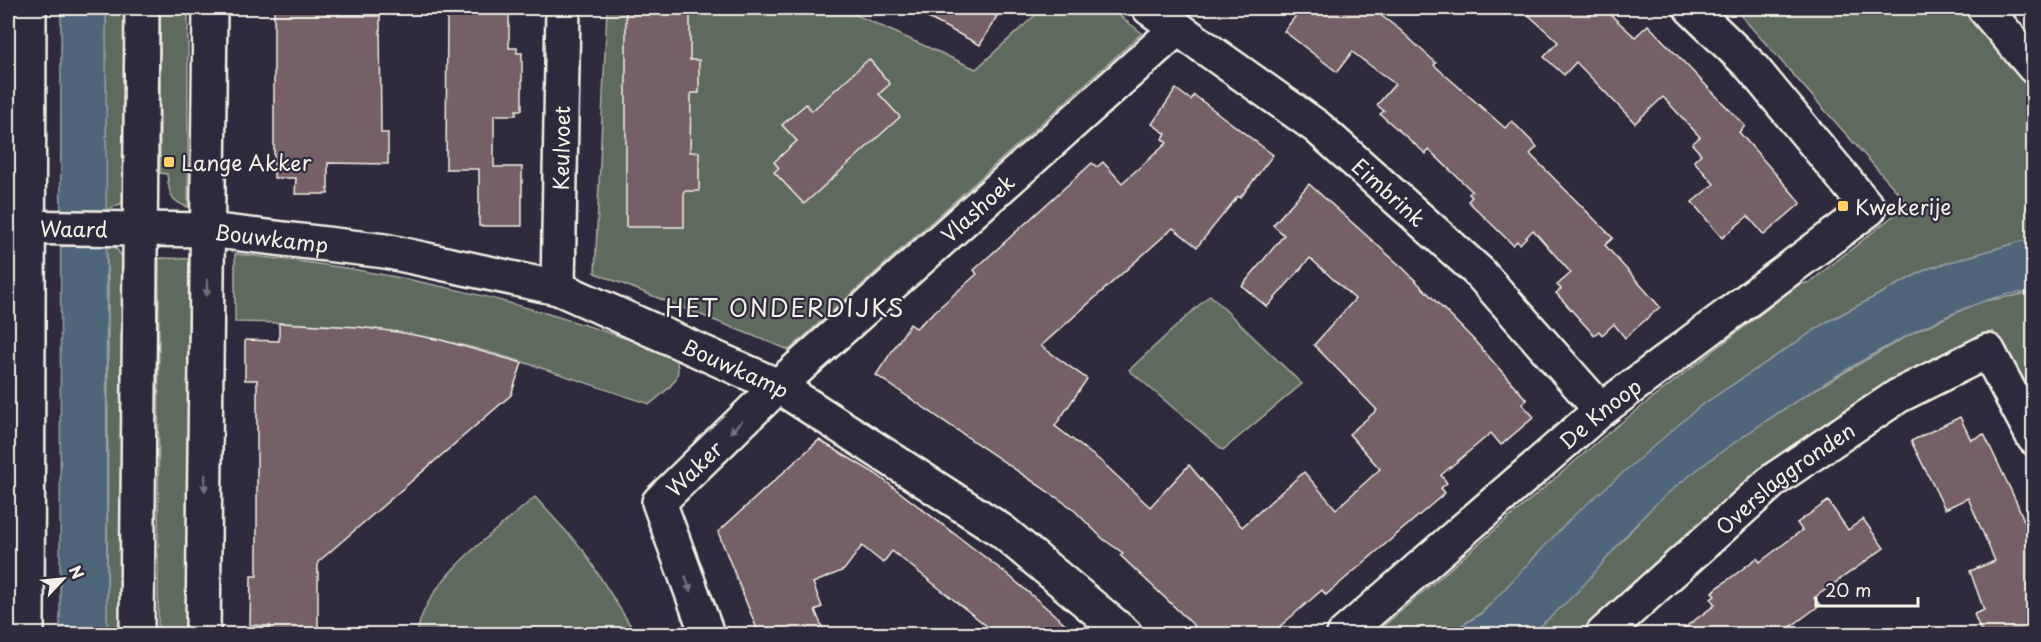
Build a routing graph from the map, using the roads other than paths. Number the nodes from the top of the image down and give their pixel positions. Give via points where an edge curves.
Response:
1 (28, 8) edge
2 (142, 8) edge
3 (210, 8) edge
4 (563, 8) edge
5 (1149, 8) edge
6 (1691, 8) edge
7 (1984, 8) edge
8 (1178, 28) junction
9 (2034, 67) edge
10 (26, 227) edge
11 (124, 228) junction
12 (208, 230) junction
13 (558, 288) junction
14 (778, 386) junction
15 (1601, 410) junction
16 (2034, 438) edge
17 (27, 634) edge
18 (137, 634) edge
19 (203, 634) edge
20 (707, 634) edge
21 (1125, 634) edge
22 (1344, 634) edge
23 (1603, 634) edge

1 - 10 street
2 - 11 street
3 - 12 street
4 - 13 street, Keulvoet
5 - 8 street, Eimbrink
6 - 15 street, De Knoop via 1750,66 1869,208
7 - 9 street
8 - 14 street, Vlashoek
8 - 15 street, Eimbrink via 1317,127 1479,272
10 - 11 street, Waard
10 - 17 street
11 - 12 street, Bouwkamp
11 - 18 street
12 - 13 street, Bouwkamp via 385,251
12 -> 19 street
13 - 14 street, Bouwkamp
14 -> 20 street, Waker via 659,502
14 - 21 street, Bouwkamp via 1002,531
15 - 22 street, De Knoop
16 - 23 street, Overslaggronden via 1988,351 1898,396 1775,479

